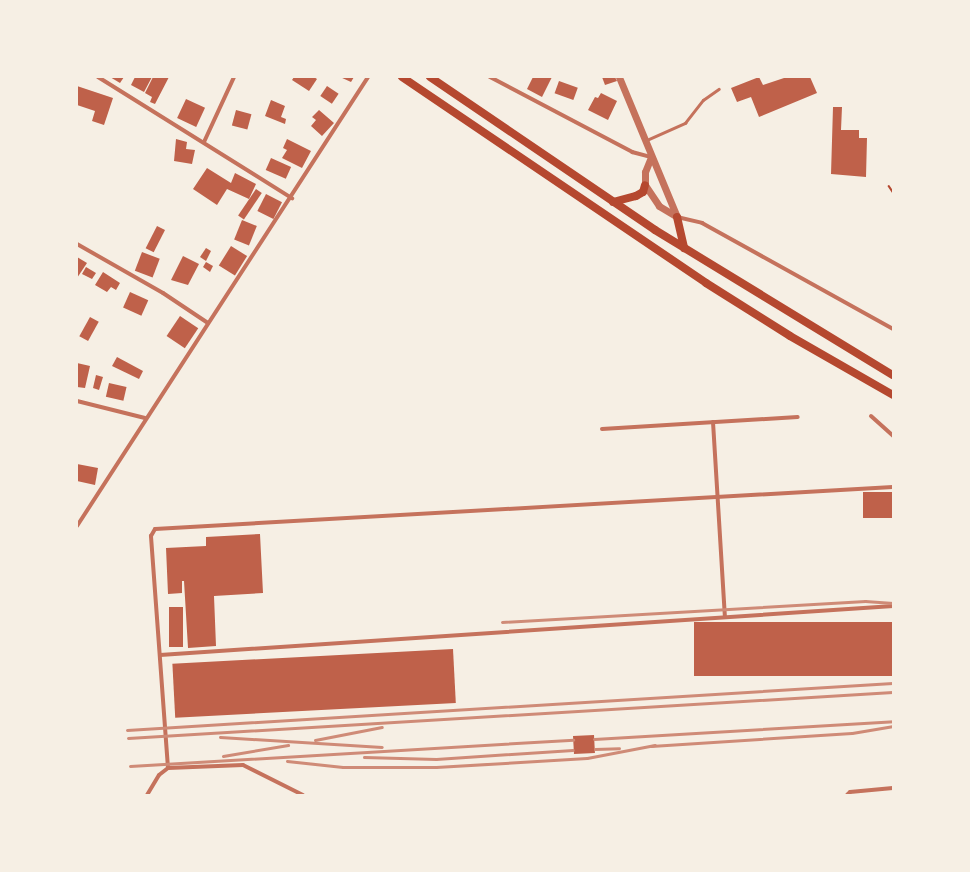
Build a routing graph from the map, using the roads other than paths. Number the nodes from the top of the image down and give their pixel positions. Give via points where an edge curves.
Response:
1 (98, 77) edge
2 (234, 77) edge
3 (368, 77) edge
4 (402, 77) edge
5 (430, 77) edge
6 (490, 77) edge
7 (619, 77) edge
8 (719, 89) dead end
9 (644, 141) junction
10 (204, 142) junction
11 (650, 157) junction
12 (645, 185) junction
13 (292, 198) junction
14 (613, 202) junction
15 (676, 217) junction
16 (77, 244) edge
17 (684, 248) junction
18 (208, 323) junction
19 (893, 329) edge
20 (893, 375) edge
21 (893, 395) edge
22 (77, 401) edge
23 (871, 416) dead end
24 (798, 417) dead end
25 (145, 418) junction
26 (712, 422) junction
27 (602, 429) dead end
28 (893, 436) edge
29 (893, 487) edge
30 (716, 497) junction
31 (77, 526) edge
32 (893, 606) edge
33 (725, 617) junction
34 (160, 655) junction
35 (168, 768) junction
36 (893, 788) edge
37 (148, 795) edge
38 (303, 795) edge
39 (847, 795) edge

1 - 10 street
2 - 10 street
3 - 13 street
4 - 21 main road via 706,283 790,336
5 - 14 main road
6 - 11 street via 632,152
7 - 9 street
8 - 9 lane via 703,100 685,123
9 - 11 street
10 - 13 street
11 - 12 street via 645,172
11 - 15 street
12 - 14 main road via 643,192 636,196
12 - 15 street via 659,206
13 - 18 street
14 - 17 main road
15 - 17 main road
15 - 19 street via 702,223
16 - 18 street via 163,293
17 - 20 main road
18 - 25 street
22 - 25 street
23 - 28 street
24 - 26 street
25 - 31 street
26 - 27 street
26 - 30 street
29 - 30 street
30 - 33 street
30 - 34 street via 155,529 151,536
32 - 33 street
33 - 34 street
34 - 35 street
35 - 37 street via 159,775
35 - 38 street via 243,765
36 - 39 street via 850,792

